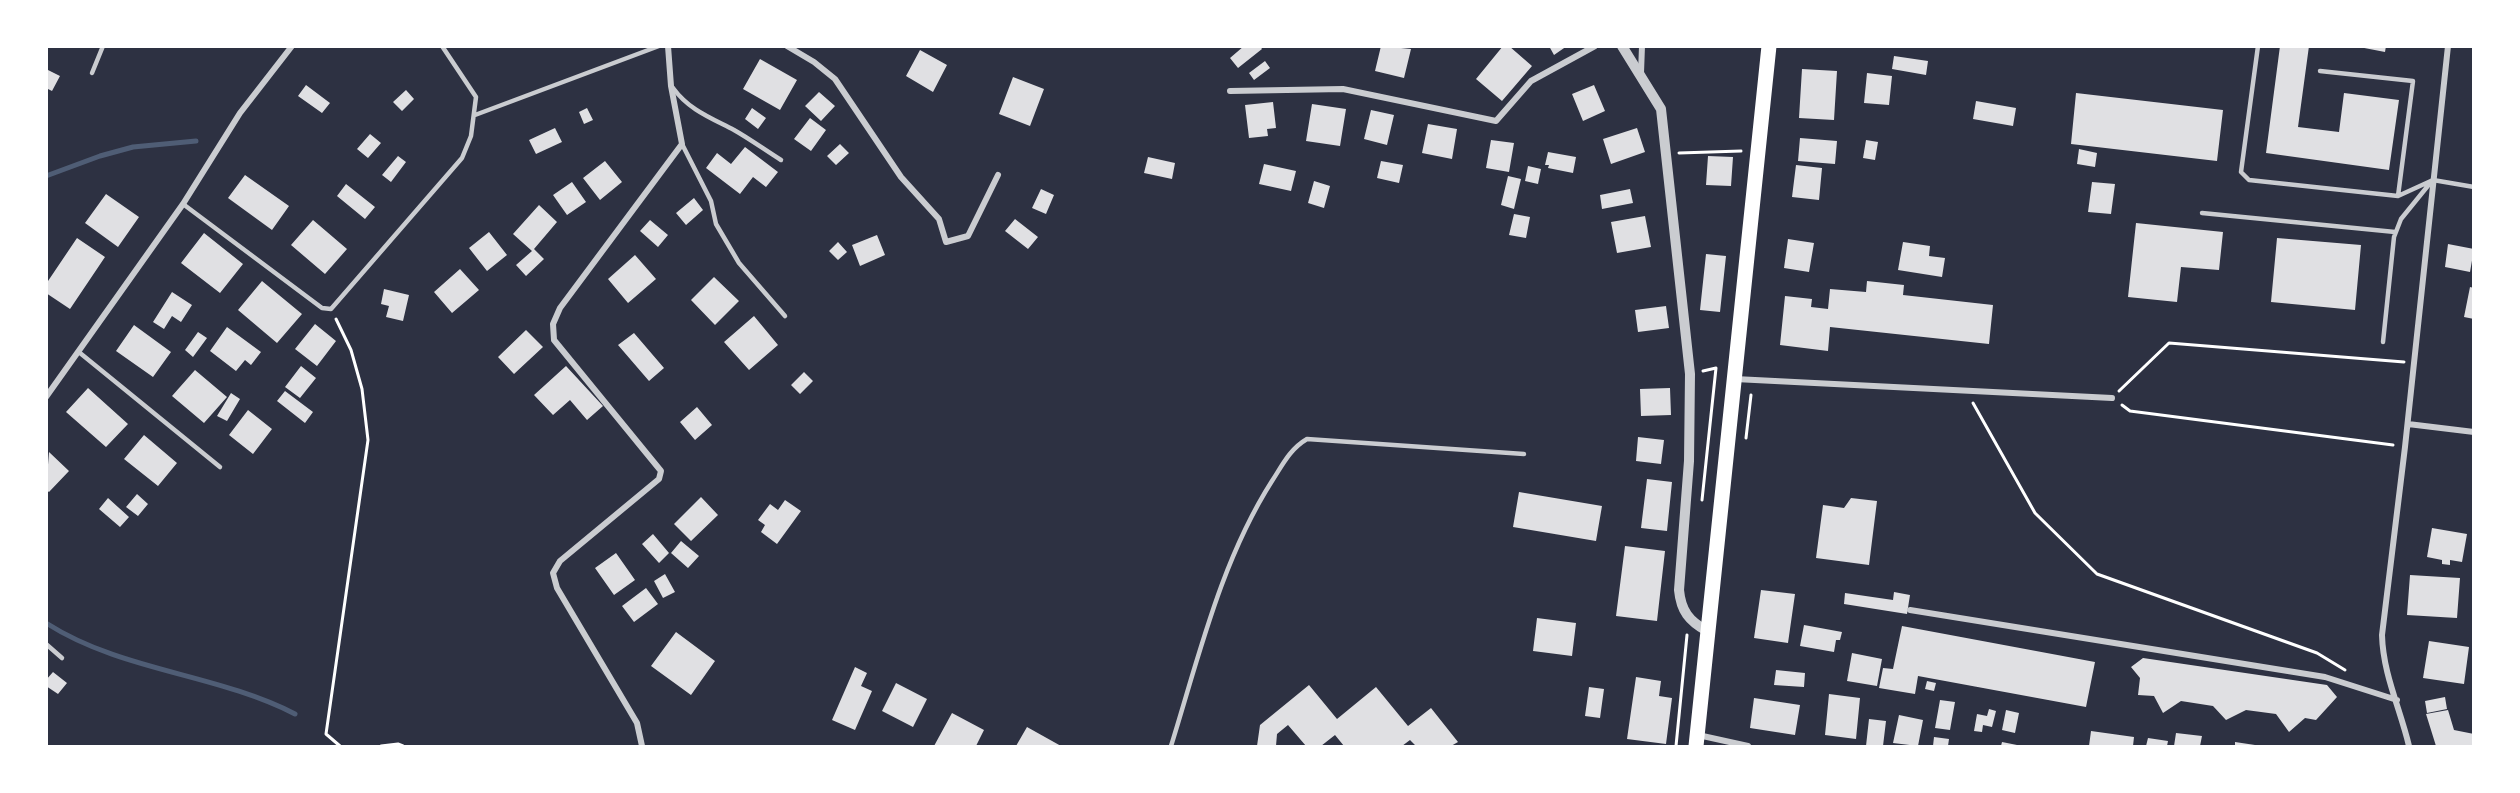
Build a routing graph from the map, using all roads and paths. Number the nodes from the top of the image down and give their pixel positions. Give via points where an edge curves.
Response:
1 (104, 46) edge
2 (292, 46) edge
3 (442, 46) edge
4 (659, 46) edge
5 (668, 46) edge
6 (787, 46) edge
7 (1594, 46) edge
8 (1623, 46) edge
9 (1642, 46) edge
10 (1769, 46) edge
11 (2258, 46) edge
12 (2448, 46) edge
13 (2320, 71) dead end
14 (92, 74) dead end
15 (1641, 76) junction
16 (671, 86) junction
17 (1230, 91) dead end
18 (475, 115) junction
19 (682, 144) junction
20 (1758, 150) junction
21 (1682, 153) dead end
22 (781, 160) dead end
23 (998, 175) dead end
24 (2433, 180) junction
25 (2474, 187) edge
26 (2398, 196) junction
27 (183, 204) junction
28 (2202, 213) dead end
29 (2395, 232) junction
30 (331, 309) junction
31 (785, 316) dead end
32 (2383, 342) dead end
33 (80, 353) junction
34 (2415, 363) junction
35 (1734, 379) junction
36 (1966, 392) junction
37 (46, 397) edge
38 (2112, 398) junction
39 (2408, 424) junction
40 (2474, 432) edge
41 (2405, 447) junction
42 (1524, 454) dead end
43 (220, 467) dead end
44 (1910, 610) dead end
45 (1707, 631) junction
46 (46, 644) edge
47 (62, 658) dead end
48 (2347, 671) dead end
49 (2397, 700) junction
50 (1697, 741) edge
51 (340, 747) edge
52 (381, 747) edge
53 (403, 747) edge
54 (642, 747) edge
55 (1171, 747) edge
56 (1748, 747) edge
57 (2409, 747) edge

1 - 14 lane
2 - 27 street via 240,113
3 - 18 lane via 476,97
4 - 18 lane
5 - 16 street
6 - 23 street via 835,79 901,177 939,219 946,242 968,236
7 - 17 street via 1532,81 1496,121 1343,89
8 - 15 street
9 - 15 street
10 - 20 main road
11 - 26 lane via 2241,172 2249,180
12 - 24 street
13 - 26 lane via 2413,81
15 - 45 street via 1661,109 1690,374 1689,461 1678,590 1681,608
16 - 19 street
16 - 22 lane via 700,113
18 - 30 lane via 462,158
19 - 31 lane via 711,201 716,224 739,263
19 - 54 street via 560,308 552,331 554,340 661,471 659,478 560,561 553,573 557,588 637,723
20 - 21 path
20 - 35 main road
24 - 25 lane
24 - 26 lane
24 - 29 lane
24 - 34 street
27 - 30 lane via 322,308
27 - 33 street
28 - 29 lane
29 - 32 lane
30 - 51 path via 351,350 362,388 368,440 327,734
33 - 37 street
33 - 43 lane
34 - 38 path via 2169,342
34 - 39 street
35 - 36 street
35 - 45 main road
36 - 38 street
36 - 48 path via 2035,513 2097,574 2318,653
38 - 41 path via 2130,411
39 - 40 street
39 - 41 street
41 - 49 street via 2382,635 2382,659
42 - 55 lane via 1307,439 1293,448 1255,507 1220,589
44 - 49 street via 2325,677
45 - 50 main road
46 - 47 lane
49 - 57 street
50 - 56 street
52 - 53 path

